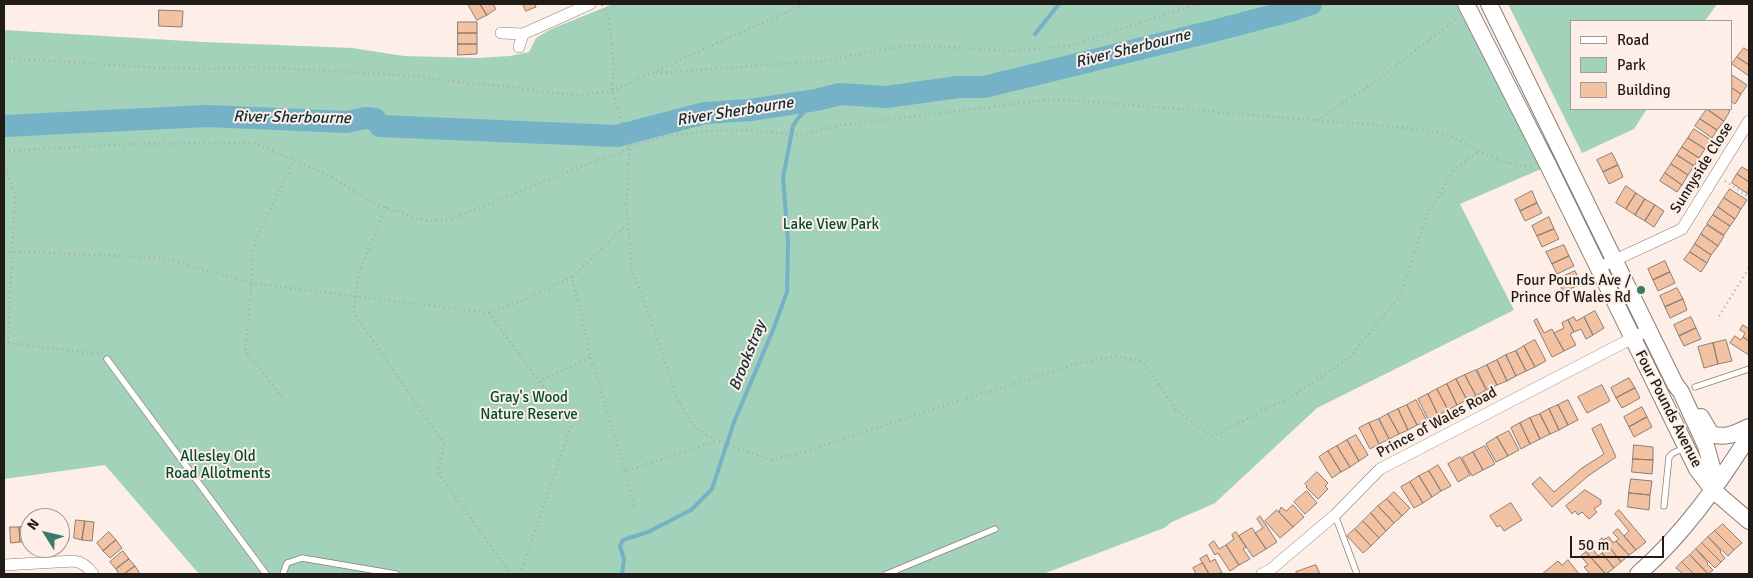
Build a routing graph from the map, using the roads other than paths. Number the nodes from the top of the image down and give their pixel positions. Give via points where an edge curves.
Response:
1 (590, 4) edge
2 (1489, 4) edge
3 (1468, 6) edge
4 (501, 33) dead end
5 (523, 34) junction
6 (519, 47) dead end
7 (1749, 121) edge
8 (1614, 261) junction
9 (1598, 268) junction
10 (1648, 330) junction
11 (1632, 338) junction
12 (106, 360) road end
13 (1749, 369) edge
14 (1688, 390) junction
15 (1749, 427) edge
16 (1749, 436) edge
17 (1686, 448) junction
18 (1714, 491) junction
19 (1664, 506) dead end
20 (1335, 515) junction
21 (1749, 521) edge
22 (995, 529) dead end
23 (4, 565) edge
24 (1268, 573) edge
25 (93, 574) edge
26 (266, 574) edge
27 (283, 574) edge
28 (396, 574) edge
29 (887, 574) edge
30 (1357, 574) edge
31 (1638, 574) edge

1 - 5 street
2 - 8 main road, Four Pounds Avenue
3 - 9 main road, Four Pounds Avenue
4 - 5 street
5 - 6 street
7 - 8 street, Sunnyside Close via 1682,229
8 - 9 street, Sunnyside Close
8 - 10 main road, Four Pounds Avenue
9 - 11 main road, Four Pounds Avenue
10 - 11 street, Prince of Wales Road
10 - 14 main road, Four Pounds Avenue via 1675,384
11 - 17 main road, Four Pounds Avenue
11 - 20 street, Prince of Wales Road via 1388,464
12 - 26 lane
13 - 14 lane
14 - 15 main road via 1711,434 1729,436
14 - 18 main road, Four Pounds Avenue via 1712,467
16 - 18 main road
17 - 18 main road, Four Pounds Avenue via 1697,470
17 - 19 lane via 1669,457
18 - 21 main road
18 - 31 main road
20 - 24 street, Prince of Wales Road
20 - 30 lane
22 - 29 lane
23 - 25 street via 74,561 85,565
27 - 28 lane via 287,563 302,558

